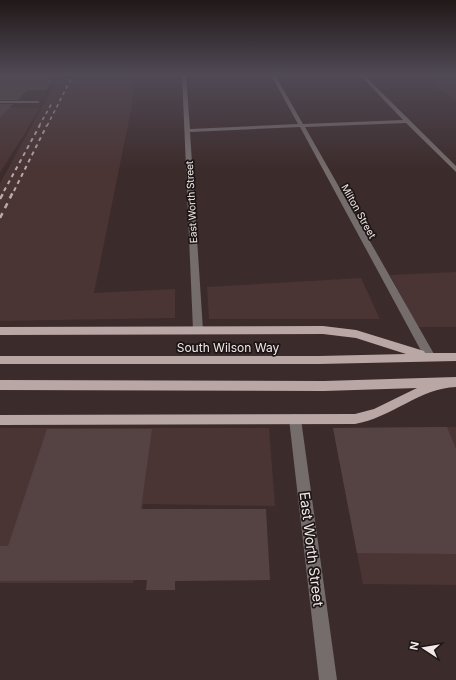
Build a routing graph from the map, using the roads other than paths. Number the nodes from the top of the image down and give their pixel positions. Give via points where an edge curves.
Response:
1 (186, 107) edge
2 (290, 107) edge
3 (394, 107) edge
4 (408, 121) junction
5 (300, 126) junction
6 (187, 131) junction
7 (456, 170) edge
8 (198, 330) junction
9 (0, 331) edge
10 (430, 357) junction
11 (456, 357) edge
12 (0, 360) edge
13 (442, 382) junction
14 (456, 382) edge
15 (0, 385) edge
16 (295, 419) junction
17 (0, 420) edge
18 (328, 680) edge

1 - 6 street, East Worth Street
2 - 5 street, Milton Street
3 - 4 street
4 - 5 street
4 - 7 street
5 - 6 street
5 - 10 street, Milton Street
6 - 8 street, East Worth Street
8 - 9 main road
8 - 10 main road via 323,330 356,334
10 - 11 main road, South Wilson Way
10 - 12 main road, South Wilson Way via 319,360
13 - 14 main road
13 - 15 main road via 324,386
13 - 16 main road via 366,417
16 - 17 main road
16 - 18 street, East Worth Street

